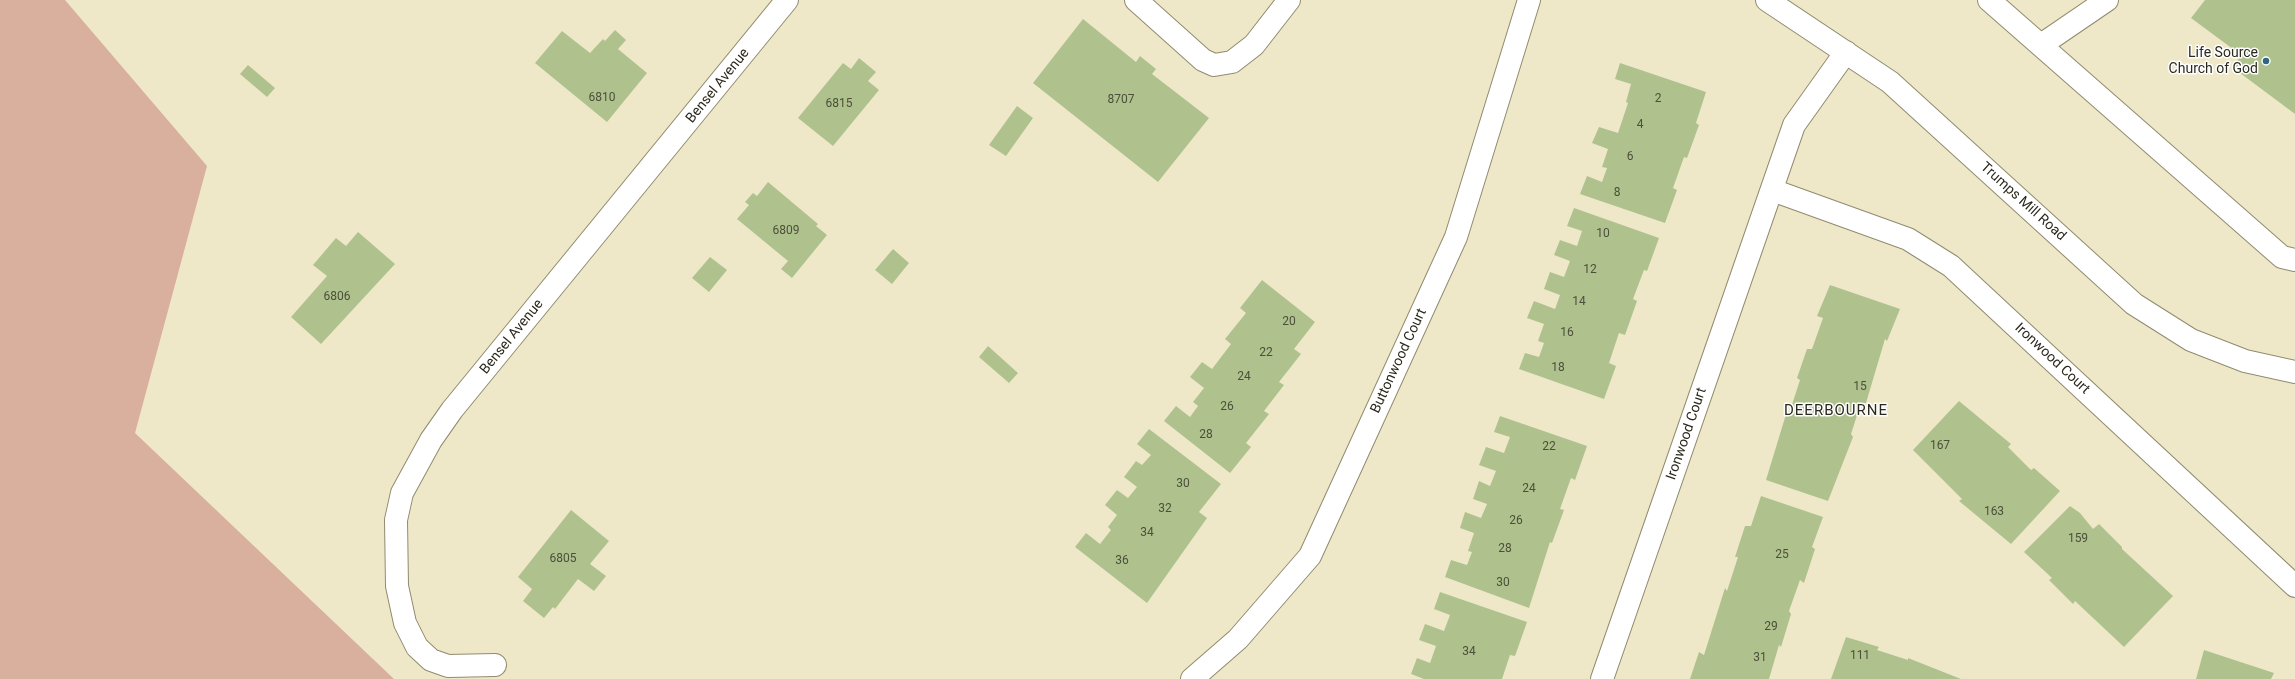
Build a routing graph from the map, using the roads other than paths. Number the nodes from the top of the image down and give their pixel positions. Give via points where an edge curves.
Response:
1 (787, 0) edge
2 (1136, 0) edge
3 (1289, 0) edge
4 (1530, 0) edge
5 (1768, 0) edge
6 (1989, 0) edge
7 (2107, 0) edge
8 (2041, 45) junction
9 (1846, 52) junction
10 (1772, 190) junction
11 (2295, 260) edge
12 (2295, 372) edge
13 (2295, 586) edge
14 (496, 664) dead end
15 (1192, 679) edge
16 (1602, 679) edge

1 - 14 street, Bensel Avenue via 452,410 431,440 402,493 396,520 397,586 405,623 417,647 431,660 448,666
2 - 3 street via 1202,60 1214,65 1232,62 1254,45
4 - 15 street, Buttonwood Court via 1456,237 1310,556 1238,638
5 - 9 street, Trumps Mill Road
6 - 8 street
7 - 8 street
8 - 11 street via 2282,257
9 - 10 street, Ironwood Court via 1794,125
9 - 12 street, Trumps Mill Road via 1890,82 2134,304 2191,340 2245,361
10 - 13 street, Ironwood Court via 1908,239 1951,266
10 - 16 street, Ironwood Court

